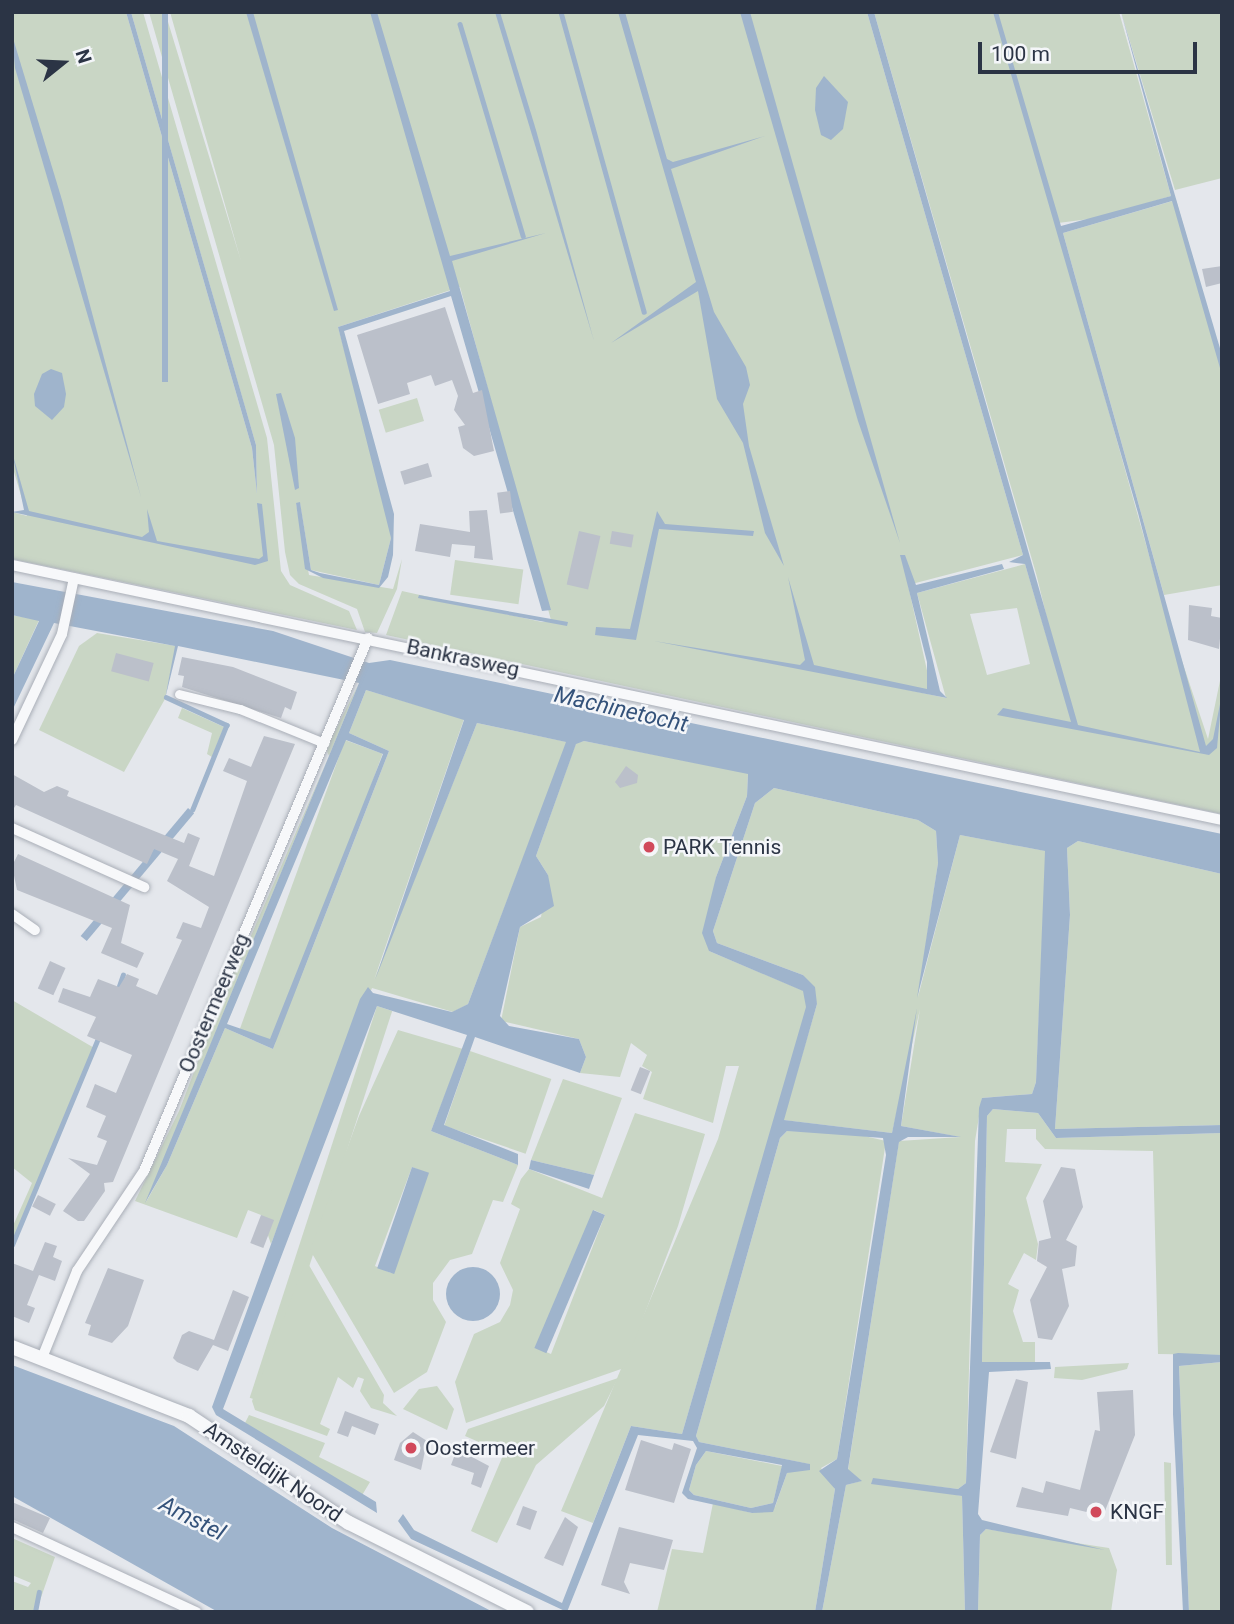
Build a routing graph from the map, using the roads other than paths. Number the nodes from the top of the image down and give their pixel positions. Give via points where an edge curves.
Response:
1 (12, 565) edge
2 (74, 578) junction
3 (368, 638) junction
4 (179, 694) dead end
5 (12, 740) edge
6 (324, 743) junction
7 (1222, 820) edge
8 (15, 830) edge
9 (12, 842) edge
10 (145, 887) dead end
11 (12, 914) edge
12 (35, 930) dead end
13 (12, 1347) edge
14 (42, 1358) junction
15 (12, 1527) edge
16 (196, 1612) edge
17 (527, 1612) edge

1 - 2 street, Bankrasweg
2 - 3 street, Bankrasweg
2 - 5 street via 62,634
3 - 6 street, Oostermeerweg
3 - 7 street, Bankrasweg
4 - 6 street via 240,709
6 - 14 street, Oostermeerweg via 144,1171 77,1271
8 - 9 street
8 - 10 street
11 - 12 street
13 - 14 street, Amsteldijk Noord
14 - 17 street, Amsteldijk Noord via 189,1416 349,1523
15 - 16 street

